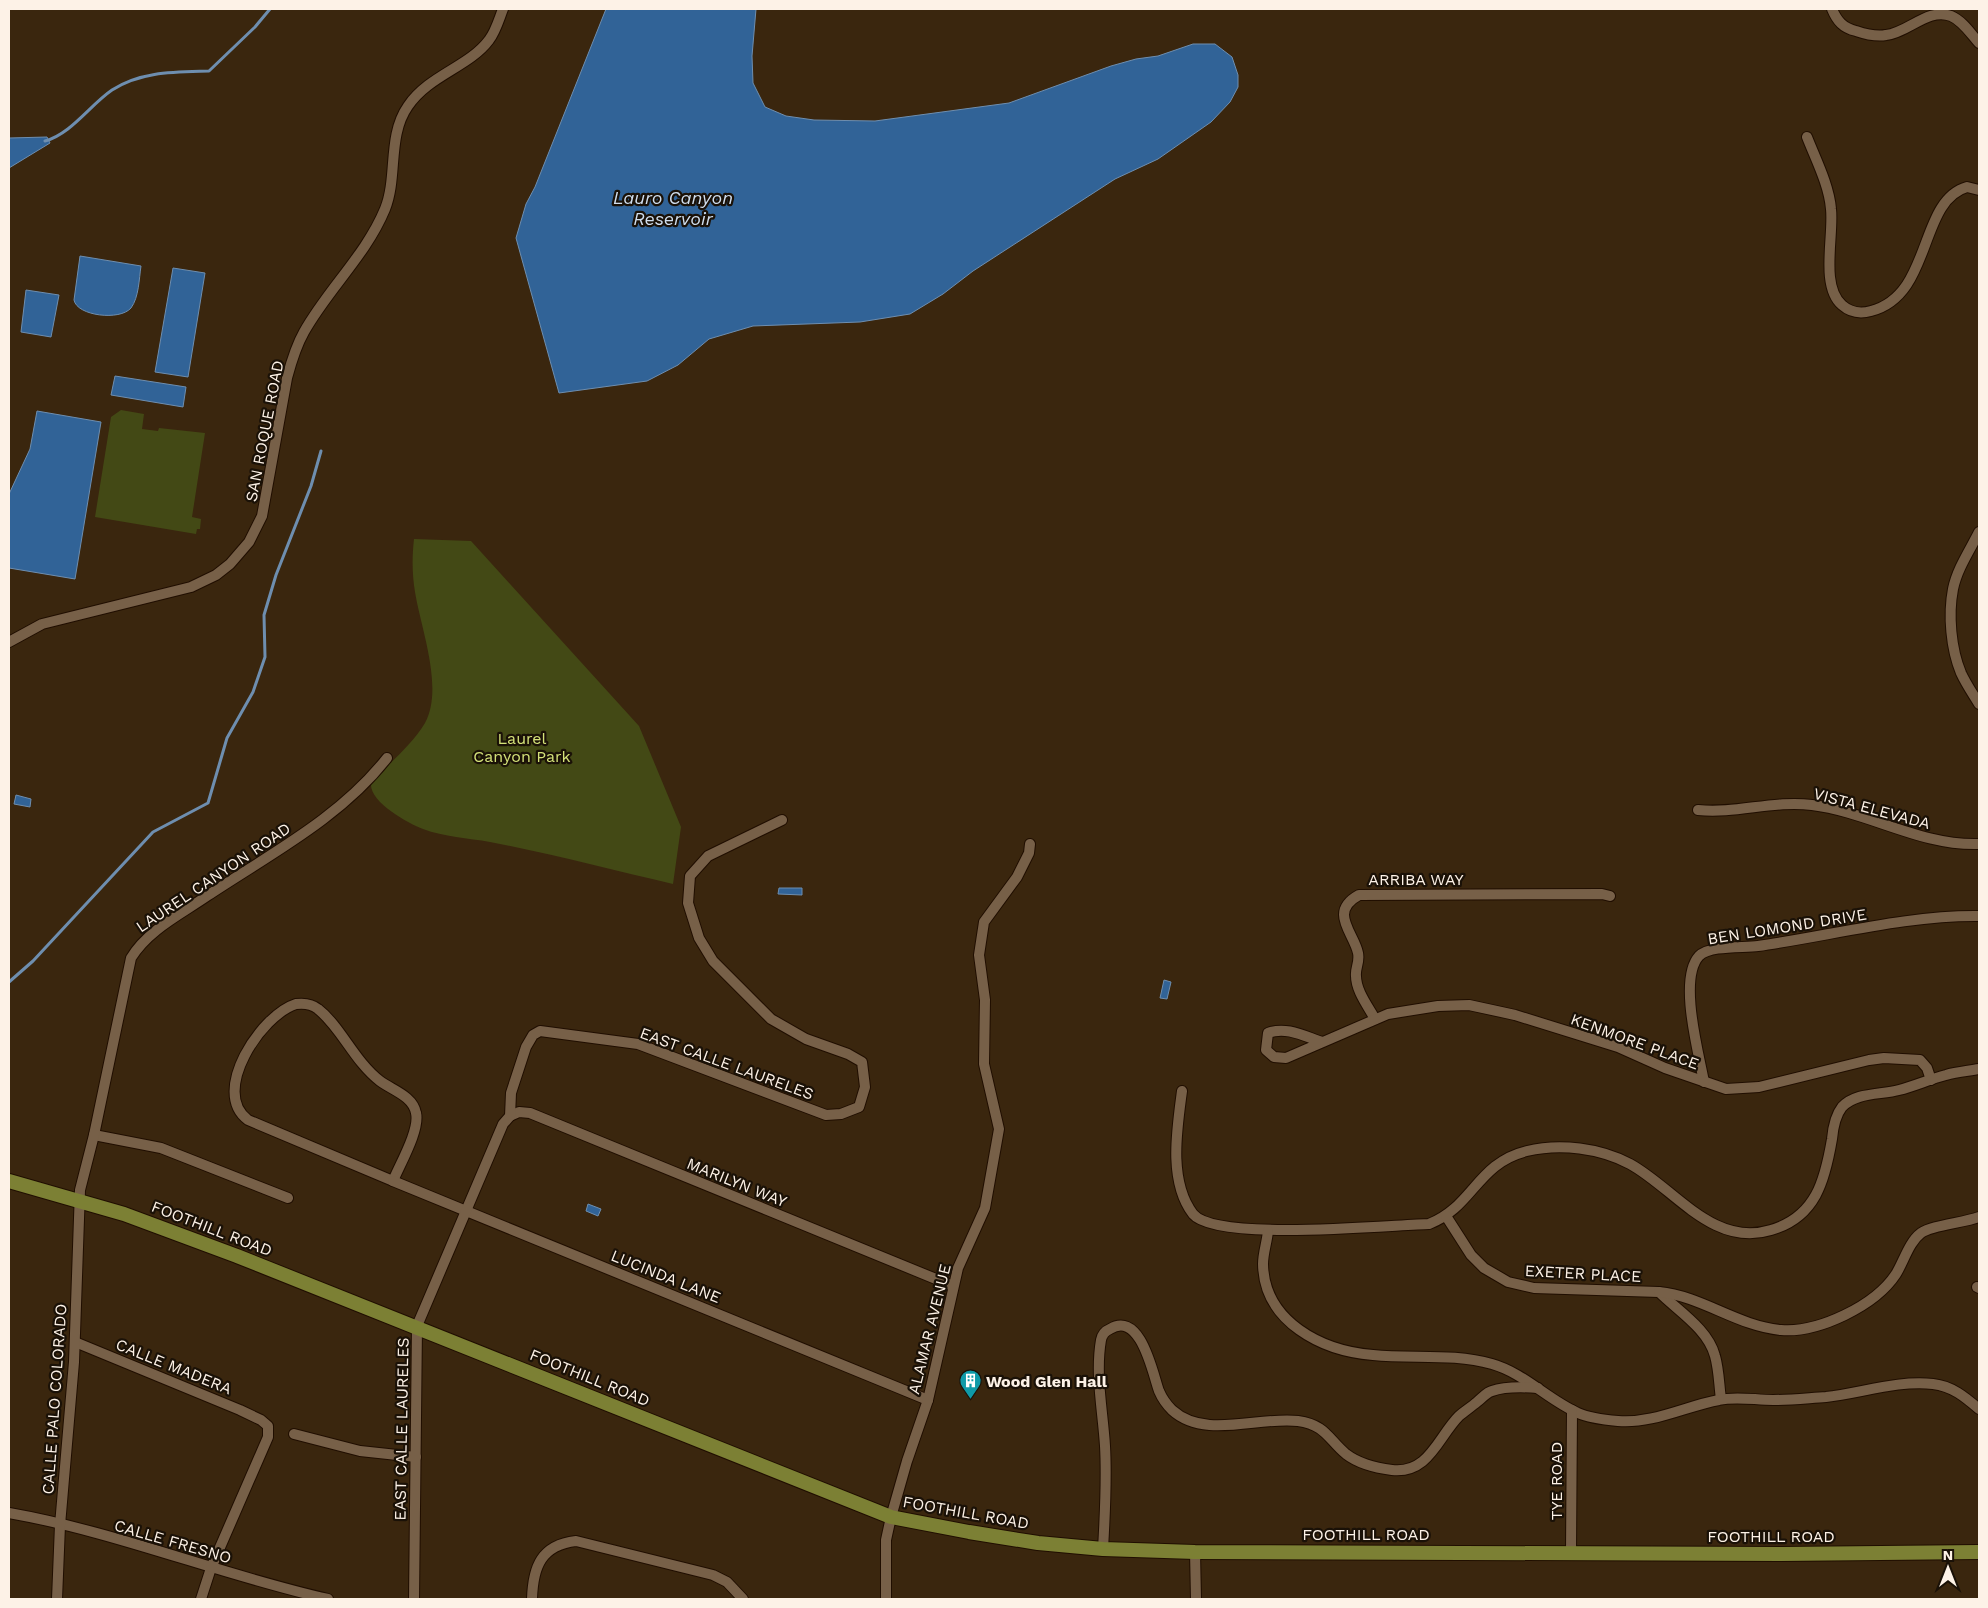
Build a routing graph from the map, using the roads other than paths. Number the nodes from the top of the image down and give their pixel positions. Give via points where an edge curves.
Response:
1 (503, 9) edge
2 (1832, 9) edge
3 (1979, 43) edge
4 (1807, 137) dead end
5 (1979, 190) edge
6 (1979, 532) edge
7 (9, 642) edge
8 (1979, 704) edge
9 (387, 758) dead end
10 (1698, 810) dead end
11 (782, 820) dead end
12 (1030, 844) dead end
13 (1979, 844) edge
14 (1610, 896) dead end
15 (1979, 916) edge
16 (1375, 1019) junction
17 (1322, 1042) junction
18 (1979, 1069) edge
19 (1931, 1080) junction
20 (1704, 1082) junction
21 (1182, 1091) dead end
22 (510, 1116) junction
23 (94, 1135) junction
24 (9, 1181) edge
25 (393, 1181) junction
26 (288, 1198) dead end
27 (80, 1200) junction
28 (466, 1211) junction
29 (1446, 1216) junction
30 (1979, 1217) edge
31 (1268, 1231) junction
32 (953, 1286) junction
33 (1659, 1292) junction
34 (417, 1326) junction
35 (75, 1342) junction
36 (1539, 1388) junction
37 (1720, 1399) junction
38 (928, 1400) junction
39 (1979, 1409) edge
40 (1572, 1410) junction
41 (294, 1434) dead end
42 (416, 1457) junction
43 (9, 1513) edge
44 (891, 1517) junction
45 (60, 1525) junction
46 (1103, 1549) junction
47 (1195, 1552) junction
48 (1571, 1552) junction
49 (1979, 1552) edge
50 (211, 1568) junction
51 (57, 1599) edge
52 (201, 1599) edge
53 (328, 1599) edge
54 (414, 1599) edge
55 (532, 1599) edge
56 (743, 1599) edge
57 (886, 1599) edge
58 (1196, 1599) edge

1 - 7 street, SAN ROQUE ROAD via 496,28 480,50 424,87 403,114 396,136 391,191 386,208 360,255 304,333 292,359 262,516 239,556 216,575 191,587 56,620
2 - 3 street via 1848,29 1868,35 1887,36 1934,15 1951,16 1960,21
4 - 5 street via 1832,210 1832,291 1840,304 1851,311 1870,311 1893,300 1917,268 1948,198 1967,187
6 - 8 street via 1957,576 1951,605 1957,660
9 - 23 street, LAUREL CANYON ROAD via 350,800 173,919 137,948 128,968
10 - 13 street, VISTA ELEVADA via 1788,803 1813,805 1942,842
11 - 22 street, EAST CALLE LAURELES via 708,856 690,876 688,903 699,938 713,961 772,1019 806,1039 862,1062 865,1087 859,1107 841,1114 826,1115 638,1044 540,1032 533,1035 526,1047 511,1093
12 - 32 street, ALAMAR AVENUE via 1025,863 984,922 981,932 979,955 985,1000 984,1064 1000,1129 985,1208
14 - 16 street, ARRIBA WAY via 1359,895 1349,902 1344,919 1358,954 1357,986
15 - 20 street, BEN LOMOND DRIVE via 1932,918 1794,941 1722,948 1698,957 1690,989
16 - 17 street, KENMORE PLACE
16 - 20 street, KENMORE PLACE via 1438,1006 1468,1005 1618,1047
17 - 17 street, KENMORE PLACE via 1278,1030 1268,1033 1266,1050 1274,1057 1286,1058
18 - 19 street
19 - 20 street, KENMORE PLACE via 1920,1060 1884,1058 1759,1088 1726,1089
19 - 29 street via 1896,1091 1866,1095 1846,1104 1836,1118 1827,1172 1820,1189 1803,1212 1789,1223 1770,1231 1744,1233 1721,1227 1686,1207 1631,1165 1599,1152 1565,1148 1527,1151 1496,1164
21 - 31 street via 1178,1177 1193,1213 1208,1223
22 - 28 street, EAST CALLE LAURELES via 503,1124
22 - 32 street, MARILYN WAY via 519,1112 530,1114
23 - 26 street via 160,1148
23 - 27 street, LAUREL CANYON ROAD
24 - 27 main road, FOOTHILL ROAD
25 - 25 street, LUCINDA LANE via 248,1120 239,1113 234,1102 234,1090 245,1056 262,1029 286,1008 302,1004 319,1009 368,1070 412,1104 416,1125
25 - 28 street, LUCINDA LANE
27 - 34 main road, FOOTHILL ROAD via 163,1228
27 - 35 street, CALLE PALO COLORADO
28 - 34 street, EAST CALLE LAURELES
28 - 38 street, LUCINDA LANE
29 - 31 street via 1429,1224
29 - 33 street, EXETER PLACE via 1471,1255 1484,1268 1508,1282 1534,1288
30 - 33 street, EXETER PLACE via 1920,1233 1886,1286 1858,1308 1813,1327 1782,1330 1761,1327 1686,1296
31 - 36 street via 1263,1262 1268,1291 1282,1315 1298,1330 1352,1352 1475,1360 1510,1370
32 - 38 street, ALAMAR AVENUE
33 - 37 street, EXETER PLACE via 1707,1339 1715,1355
34 - 42 street, EAST CALLE LAURELES
34 - 44 main road, FOOTHILL ROAD
35 - 45 street, CALLE PALO COLORADO
35 - 50 street, CALLE MADERA via 261,1420 268,1426 268,1437
36 - 40 street
36 - 46 street via 1515,1387 1492,1391 1459,1416 1426,1459 1415,1467 1393,1470 1360,1462 1345,1453 1328,1432 1308,1423 1278,1420 1217,1425 1180,1416 1159,1392 1142,1342 1131,1330 1114,1326 1101,1338 1106,1481
37 - 39 street via 1818,1397 1920,1383 1947,1387 1965,1396
37 - 40 street via 1674,1413 1631,1421
38 - 44 street, ALAMAR AVENUE
40 - 48 street, TYE ROAD
41 - 42 street via 360,1451
42 - 54 street, EAST CALLE LAURELES
43 - 45 street, CALLE FRESNO
44 - 46 main road, FOOTHILL ROAD via 978,1534
44 - 57 street, ALAMAR AVENUE via 886,1540
45 - 50 street, CALLE FRESNO
45 - 51 street, CALLE PALO COLORADO
46 - 47 main road, FOOTHILL ROAD
47 - 48 main road, FOOTHILL ROAD
47 - 58 street
48 - 49 main road, FOOTHILL ROAD
50 - 52 street
50 - 53 street, CALLE FRESNO
55 - 56 street via 534,1573 543,1556 558,1546 576,1542 713,1575 727,1582

